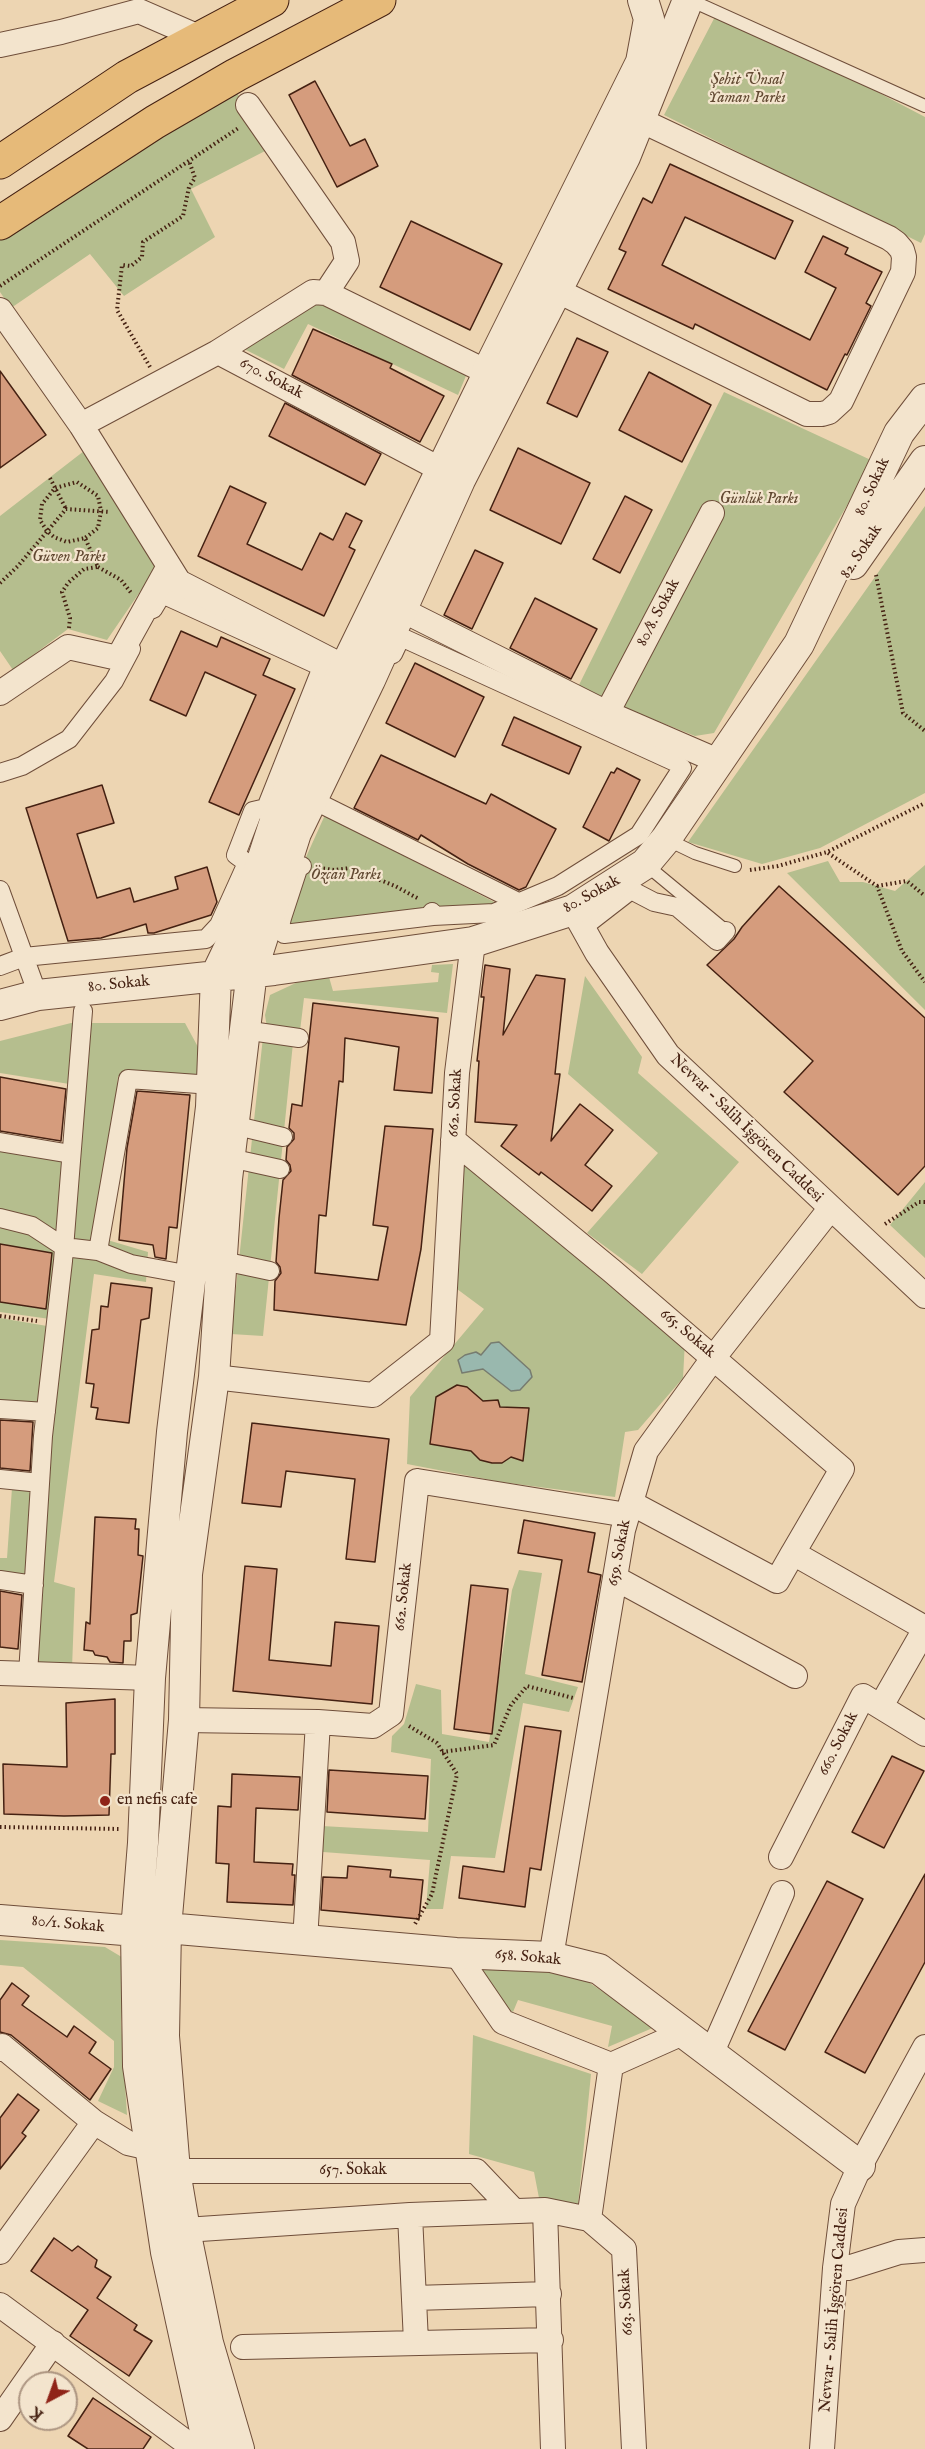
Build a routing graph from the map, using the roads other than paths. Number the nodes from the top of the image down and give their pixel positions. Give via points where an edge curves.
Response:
1 (272, 0) edge
2 (379, 0) edge
3 (643, 0) edge
4 (654, 0) edge
5 (688, 0) edge
6 (201, 38) junction
7 (0, 45) edge
8 (925, 106) edge
9 (252, 111) road end
10 (629, 114) junction
11 (0, 162) edge
12 (0, 223) edge
13 (556, 290) junction
14 (326, 293) junction
15 (0, 310) edge
16 (218, 352) junction
17 (487, 372) junction
18 (925, 399) edge
19 (81, 425) junction
20 (925, 461) edge
21 (451, 475) junction
22 (712, 513) dead end
23 (168, 566) junction
24 (402, 610) junction
25 (799, 644) junction
26 (357, 674) junction
27 (4, 683) edge
28 (606, 713) junction
29 (718, 761) junction
30 (0, 773) edge
31 (322, 805) junction
32 (666, 839) junction
33 (645, 864) junction
34 (735, 866) road end
35 (0, 890) edge
36 (518, 902) junction
37 (578, 919) junction
38 (726, 932) joint
39 (473, 942) junction
40 (24, 957) junction
41 (0, 966) edge
42 (252, 971) junction
43 (216, 975) junction
44 (38, 995) junction
45 (0, 1005) edge
46 (83, 1011) dead end
47 (244, 1030) junction
48 (298, 1038) dead end
49 (212, 1085) junction
50 (234, 1125) junction
51 (283, 1137) dead end
52 (453, 1140) junction
53 (0, 1142) edge
54 (71, 1154) junction
55 (230, 1158) junction
56 (280, 1169) dead end
57 (830, 1209) junction
58 (0, 1218) edge
59 (64, 1247) junction
60 (98, 1251) junction
61 (223, 1261) junction
62 (270, 1271) dead end
63 (191, 1275) junction
64 (925, 1296) edge
65 (714, 1357) junction
66 (214, 1377) junction
67 (0, 1409) edge
68 (46, 1412) junction
69 (0, 1479) edge
70 (40, 1483) junction
71 (629, 1509) junction
72 (793, 1553) junction
73 (615, 1578) junction
74 (0, 1580) edge
75 (34, 1585) junction
76 (925, 1628) edge
77 (0, 1673) edge
78 (28, 1674) junction
79 (795, 1676) dead end
80 (150, 1678) junction
81 (881, 1706) junction
82 (184, 1720) junction
83 (318, 1722) junction
84 (925, 1734) edge
85 (781, 1857) dead end
86 (782, 1893) dead end
87 (0, 1920) edge
88 (166, 1928) junction
89 (136, 1931) junction
90 (305, 1941) junction
91 (456, 1953) junction
92 (551, 1957) junction
93 (685, 2032) junction
94 (925, 2047) edge
95 (0, 2049) edge
96 (712, 2052) junction
97 (611, 2066) junction
98 (94, 2122) junction
99 (150, 2148) junction
100 (860, 2166) junction
101 (175, 2170) junction
102 (545, 2210) junction
103 (514, 2211) junction
104 (410, 2215) junction
105 (589, 2219) junction
106 (185, 2230) junction
107 (925, 2250) edge
108 (0, 2252) edge
109 (835, 2268) junction
110 (549, 2294) junction
111 (414, 2298) junction
112 (0, 2305) edge
113 (550, 2340) junction
114 (416, 2342) junction
115 (53, 2343) junction
116 (243, 2347) dead end
117 (0, 2419) edge
118 (195, 2449) edge
119 (209, 2449) edge
120 (239, 2449) edge
121 (553, 2449) edge
122 (634, 2449) edge
123 (822, 2449) edge

1 - 6 highway
2 - 12 highway via 155,122
3 - 10 street via 649,19
4 - 5 street
5 - 8 lane
5 - 10 street
6 - 7 street via 139,11
6 - 11 highway via 127,77
9 - 14 street via 343,242 347,261
10 - 13 street via 625,157
10 - 13 street via 896,243 904,257 903,272 841,401 829,412 807,414
10 - 17 street
13 - 21 street
14 - 16 street via 313,292
14 - 17 street
15 - 19 street
16 - 19 street, 670. Sokak
16 - 21 street, 670. Sokak
17 - 21 street
18 - 25 street, 80. Sokak via 899,433
19 - 23 street
20 - 25 street, 82. Sokak
21 - 24 street
21 - 26 street
22 - 28 street, 80/8. Sokak
23 - 26 street via 179,582
23 - 27 street via 118,658 68,647
24 - 26 street
24 - 28 street
25 - 29 street, 80. Sokak
26 - 42 street via 296,833
26 - 43 street via 276,818 243,919
28 - 29 street
29 - 32 street, 80. Sokak
30 - 40 street via 22,766 69,739 114,681 162,594 322,667 266,807 253,811 236,855 247,863 219,925 206,939
31 - 36 street
31 - 36 street via 282,918 279,930 284,934 433,914 494,913
31 - 36 street via 401,637 682,768 639,835 558,886
32 - 33 street, 80. Sokak
32 - 34 lane
33 - 37 street, 80. Sokak
33 - 38 lane
35 - 40 street
37 - 38 street via 631,890 654,902 677,907 717,941
37 - 39 street, 80. Sokak
37 - 57 street, Nevvar - Salih İşgören Caddesi via 668,1055
39 - 42 street, 80. Sokak
39 - 52 street, 662. Sokak
40 - 41 street
40 - 44 street
42 - 43 street, 80. Sokak
42 - 47 street
43 - 44 street, 80. Sokak
43 - 49 street
44 - 45 street, 80. Sokak
46 - 54 street
47 - 48 street
47 - 50 street
49 - 60 street via 128,1079
49 - 63 street
50 - 51 street
50 - 55 street
52 - 65 street, 665. Sokak
52 - 66 street, 662. Sokak via 442,1341 373,1395
53 - 54 street
54 - 59 street
55 - 56 street
55 - 61 street
57 - 64 street, Nevvar - Salih İşgören Caddesi
57 - 65 street, 659. Sokak
58 - 59 street via 32,1226
59 - 60 street
59 - 68 street
60 - 63 street via 130,1264
61 - 62 street
61 - 66 street
63 - 80 street via 172,1432
65 - 71 street, 659. Sokak via 646,1451
65 - 72 street, 665. Sokak via 843,1468
66 - 82 street via 187,1574
67 - 68 street
68 - 70 street
69 - 70 street
70 - 75 street
71 - 72 street via 777,1581
71 - 73 street, 659. Sokak
71 - 83 street, 662. Sokak via 417,1481 391,1714 373,1726
72 - 76 street
73 - 79 street
73 - 92 street, 659. Sokak
74 - 75 street
75 - 78 street
76 - 81 street, 660. Sokak
77 - 78 street
78 - 80 street
80 - 89 street
81 - 84 street
81 - 85 street, 660. Sokak via 863,1696
82 - 83 street
82 - 88 street
83 - 90 street
86 - 96 street
87 - 89 street, 80/1. Sokak
88 - 90 street, 658. Sokak
88 - 101 street via 164,2036
89 - 99 street via 138,2066
90 - 91 street, 658. Sokak
91 - 92 street, 658. Sokak
91 - 97 street via 503,2022
92 - 93 street, 658. Sokak via 599,1969
93 - 96 street, 658. Sokak
93 - 97 street
94 - 100 street, Nevvar - Salih İşgören Caddesi
95 - 98 street via 2,2046
96 - 100 street, 658. Sokak
97 - 105 street
98 - 99 street via 128,2143
98 - 108 street
99 - 119 street via 166,2253
100 - 109 street, Nevvar - Salih İşgören Caddesi via 843,2204
101 - 103 street, 657. Sokak via 476,2171
101 - 106 street
102 - 103 street
102 - 105 street
102 - 110 street
103 - 104 street
104 - 106 street
104 - 111 street
105 - 122 street, 663. Sokak via 624,2249
106 - 120 street via 208,2343
107 - 109 street via 899,2252 848,2268
109 - 123 street, Nevvar - Salih İşgören Caddesi
110 - 111 street
110 - 113 street
111 - 114 street
112 - 115 street
113 - 114 street
113 - 121 street
114 - 116 street
115 - 117 street
115 - 118 street

